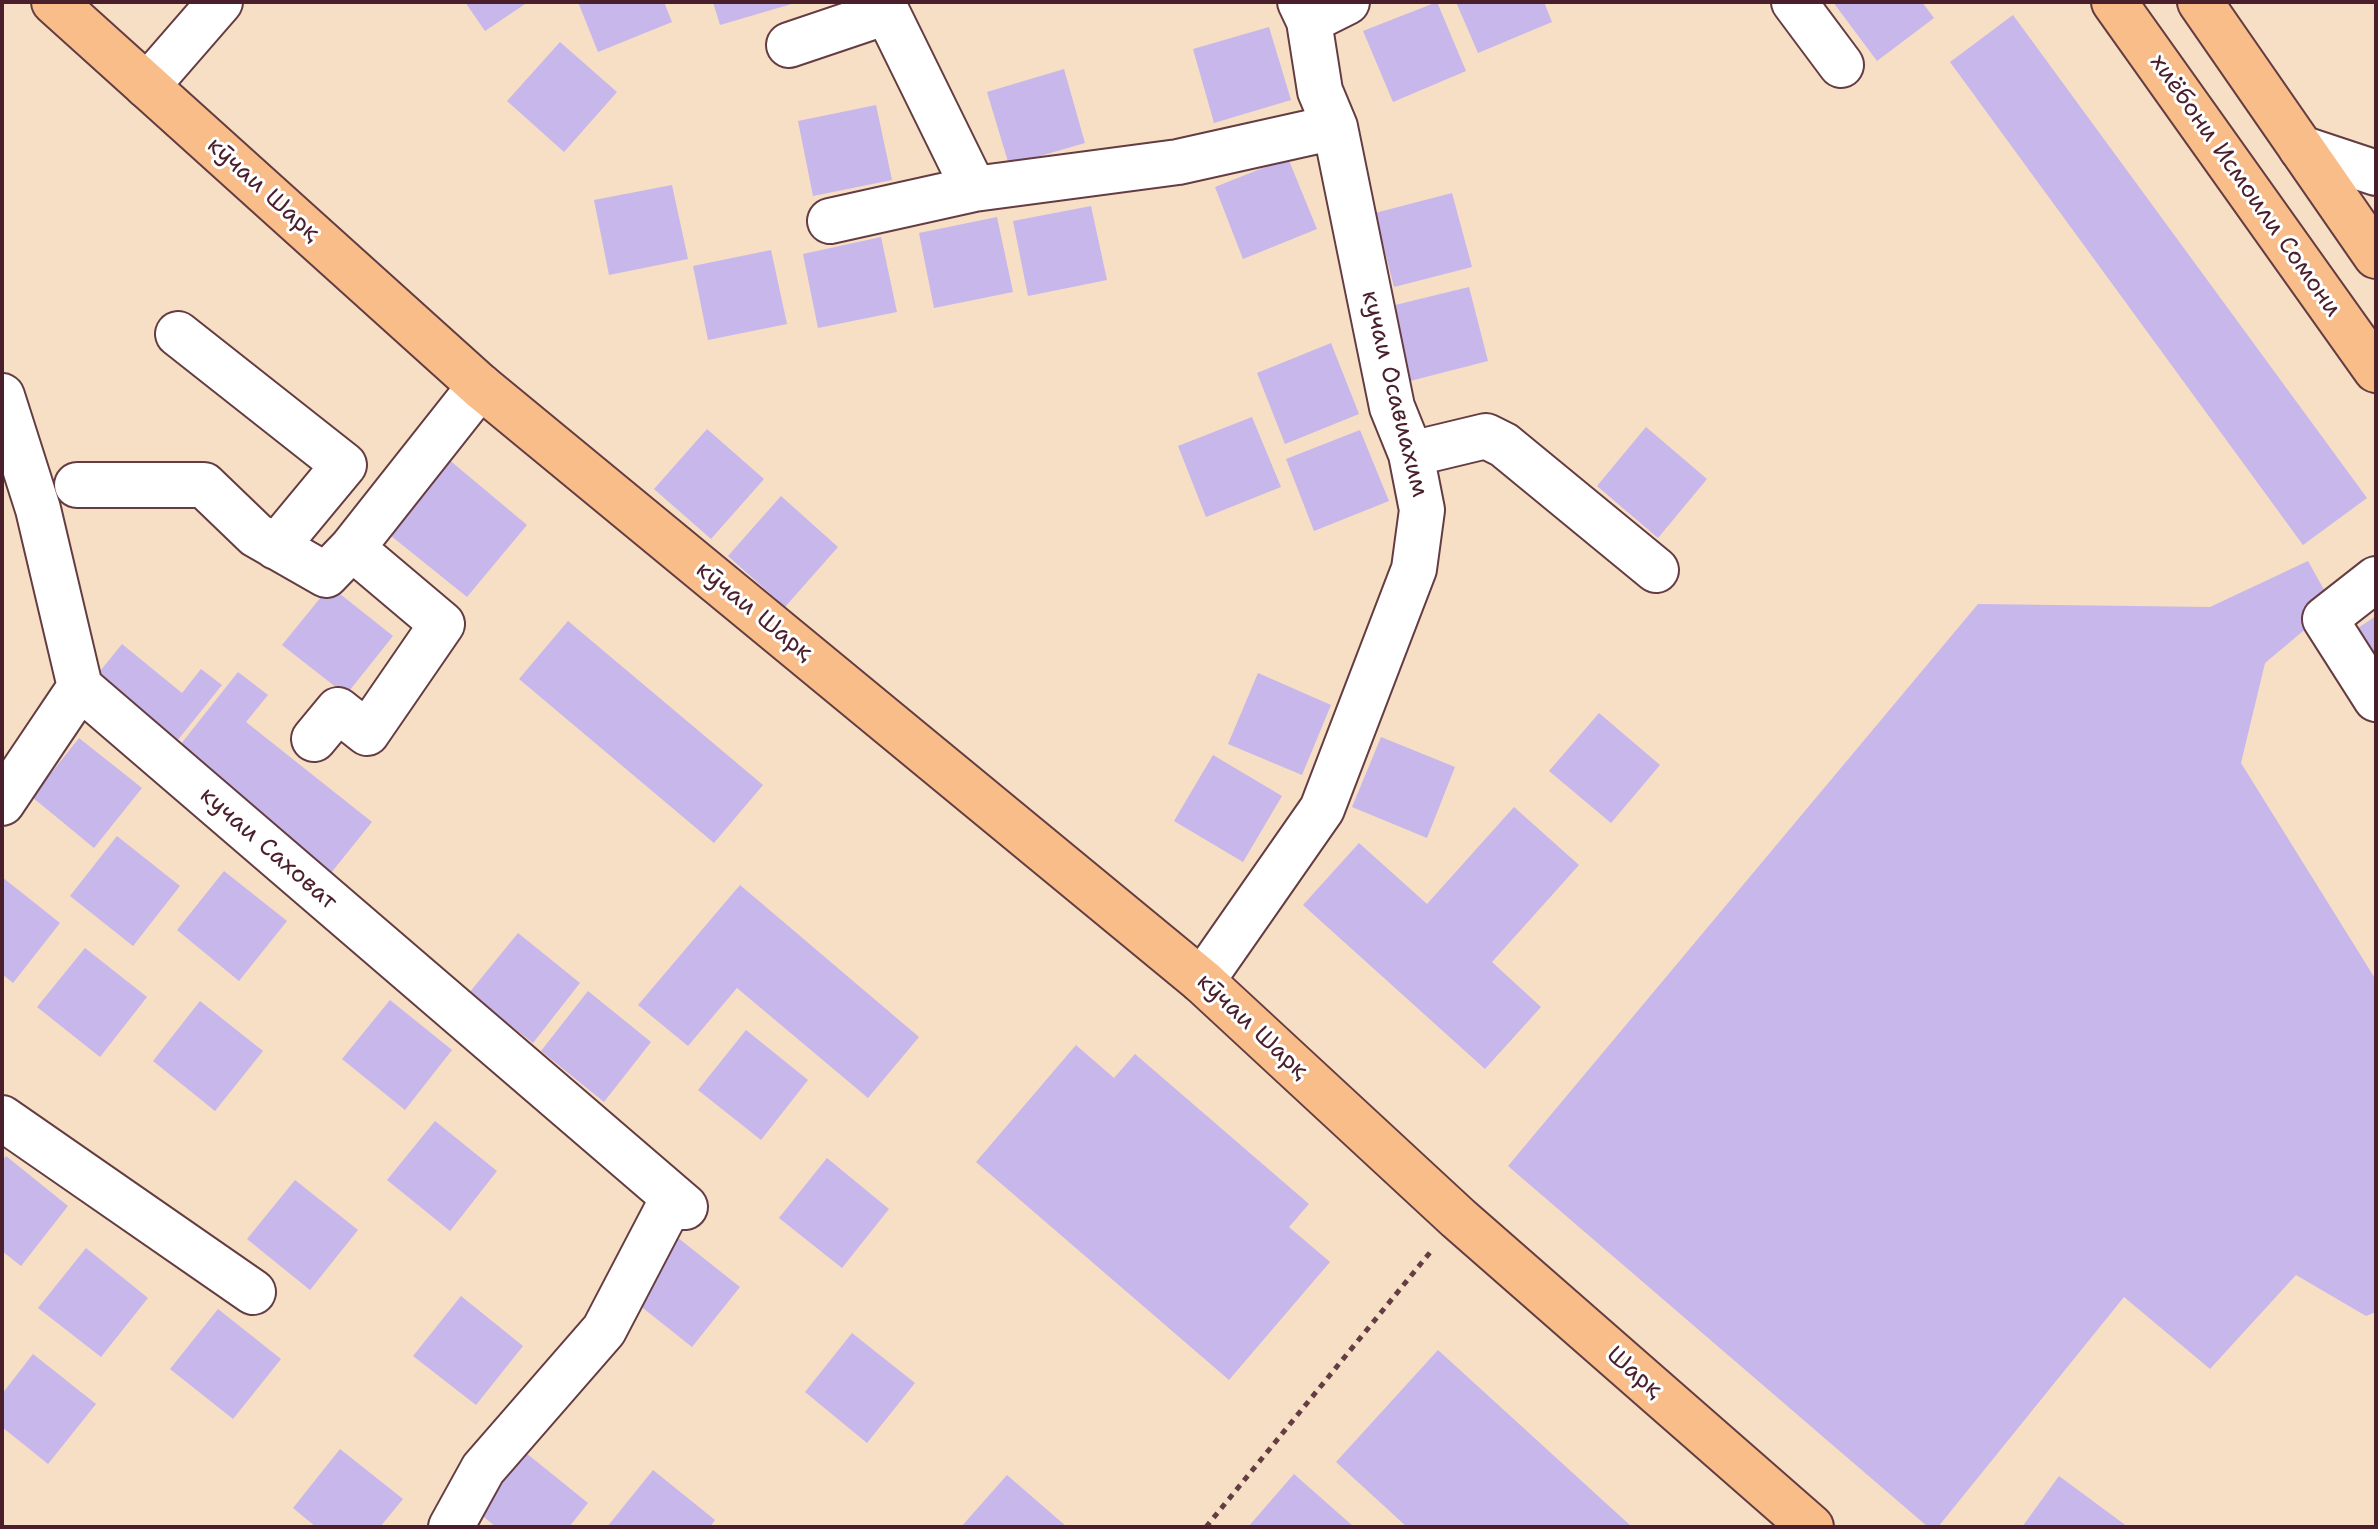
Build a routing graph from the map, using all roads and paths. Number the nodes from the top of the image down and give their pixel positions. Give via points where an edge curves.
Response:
1 (54, 2) edge
2 (220, 2) edge
3 (1794, 2) edge
4 (2114, 2) edge
5 (2200, 2) edge
6 (1319, 8) edge
7 (789, 45) dead end
8 (1841, 65) dead end
9 (147, 86) junction
10 (1335, 127) junction
11 (2301, 148) junction
12 (2376, 173) edge
13 (974, 189) junction
14 (830, 221) dead end
15 (2376, 256) edge
16 (178, 334) dead end
17 (2376, 370) edge
18 (480, 386) junction
19 (2, 396) edge
20 (1411, 454) junction
21 (77, 485) dead end
22 (276, 547) junction
23 (352, 548) junction
24 (1656, 570) dead end
25 (2376, 579) edge
26 (80, 687) junction
27 (2376, 699) edge
28 (314, 739) dead end
29 (2, 803) edge
30 (1202, 981) junction
31 (2, 1118) edge
32 (1458, 1218) junction
33 (253, 1292) dead end
34 (451, 1527) edge
35 (1206, 1527) edge
36 (1811, 1527) edge

1 - 9 main road, кӯчаи Шарқ
2 - 9 street
3 - 8 street
4 - 17 main road, хиёбони Исмоили Сомони
5 - 11 main road
6 - 10 street, кучаи Осавиахим via 1320,91
7 - 13 street via 887,12
9 - 18 main road, кӯчаи Шарқ
10 - 13 street via 1178,162
10 - 20 street, кучаи Осавиахим via 1392,407
11 - 12 street
11 - 15 main road
13 - 14 street
16 - 22 street via 344,465
18 - 23 street
18 - 30 main road, кӯчаи Шарқ
19 - 26 street via 38,509
20 - 24 street via 1486,436 1504,445
20 - 30 street, кучаи Осавиахим via 1422,510 1414,569 1322,809
21 - 22 street via 204,485
22 - 23 street via 326,575
23 - 28 street via 442,624 367,733 338,710
25 - 27 street via 2325,619
26 - 29 street
26 - 34 street, кучаи Саховат via 679,1203 604,1330 483,1469
30 - 32 main road, кӯчаи Шарқ
31 - 33 street
32 - 35 path
32 - 36 main road, Шарқ

